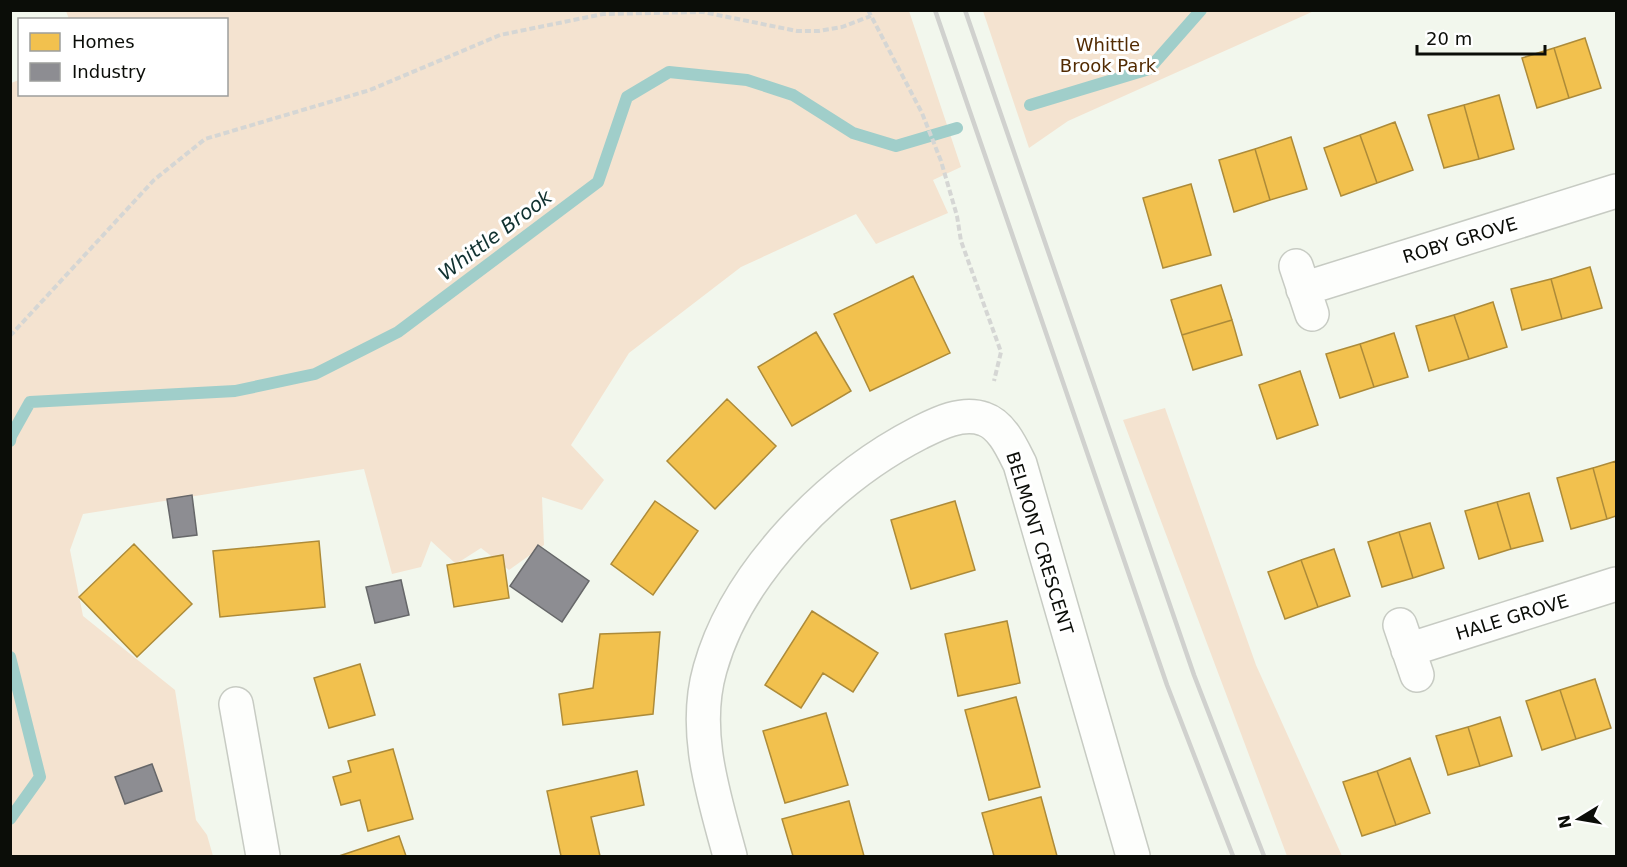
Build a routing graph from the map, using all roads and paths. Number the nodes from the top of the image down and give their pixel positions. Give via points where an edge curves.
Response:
1 (868, 10) edge
2 (871, 16) junction
3 (1617, 191) edge
4 (1304, 290) dead end
5 (10, 336) edge
6 (985, 419) junction
7 (1617, 585) edge
8 (1408, 650) dead end
9 (236, 704) dead end
10 (263, 856) edge
11 (730, 856) edge
12 (1132, 856) edge

1 - 2 path
2 - 5 path via 842,27 797,31 703,12 603,14 500,35 370,90 204,139 154,180
2 - 6 path via 922,113 941,161 961,241 1001,352
3 - 4 street, ROBY GROVE
6 - 11 street via 969,417 941,423 897,444 868,464 800,522 744,595 721,636 709,671 703,713 710,782
6 - 12 street, BELMONT CRESCENT via 1011,445 1020,464
7 - 8 street, HALE GROVE
9 - 10 street

